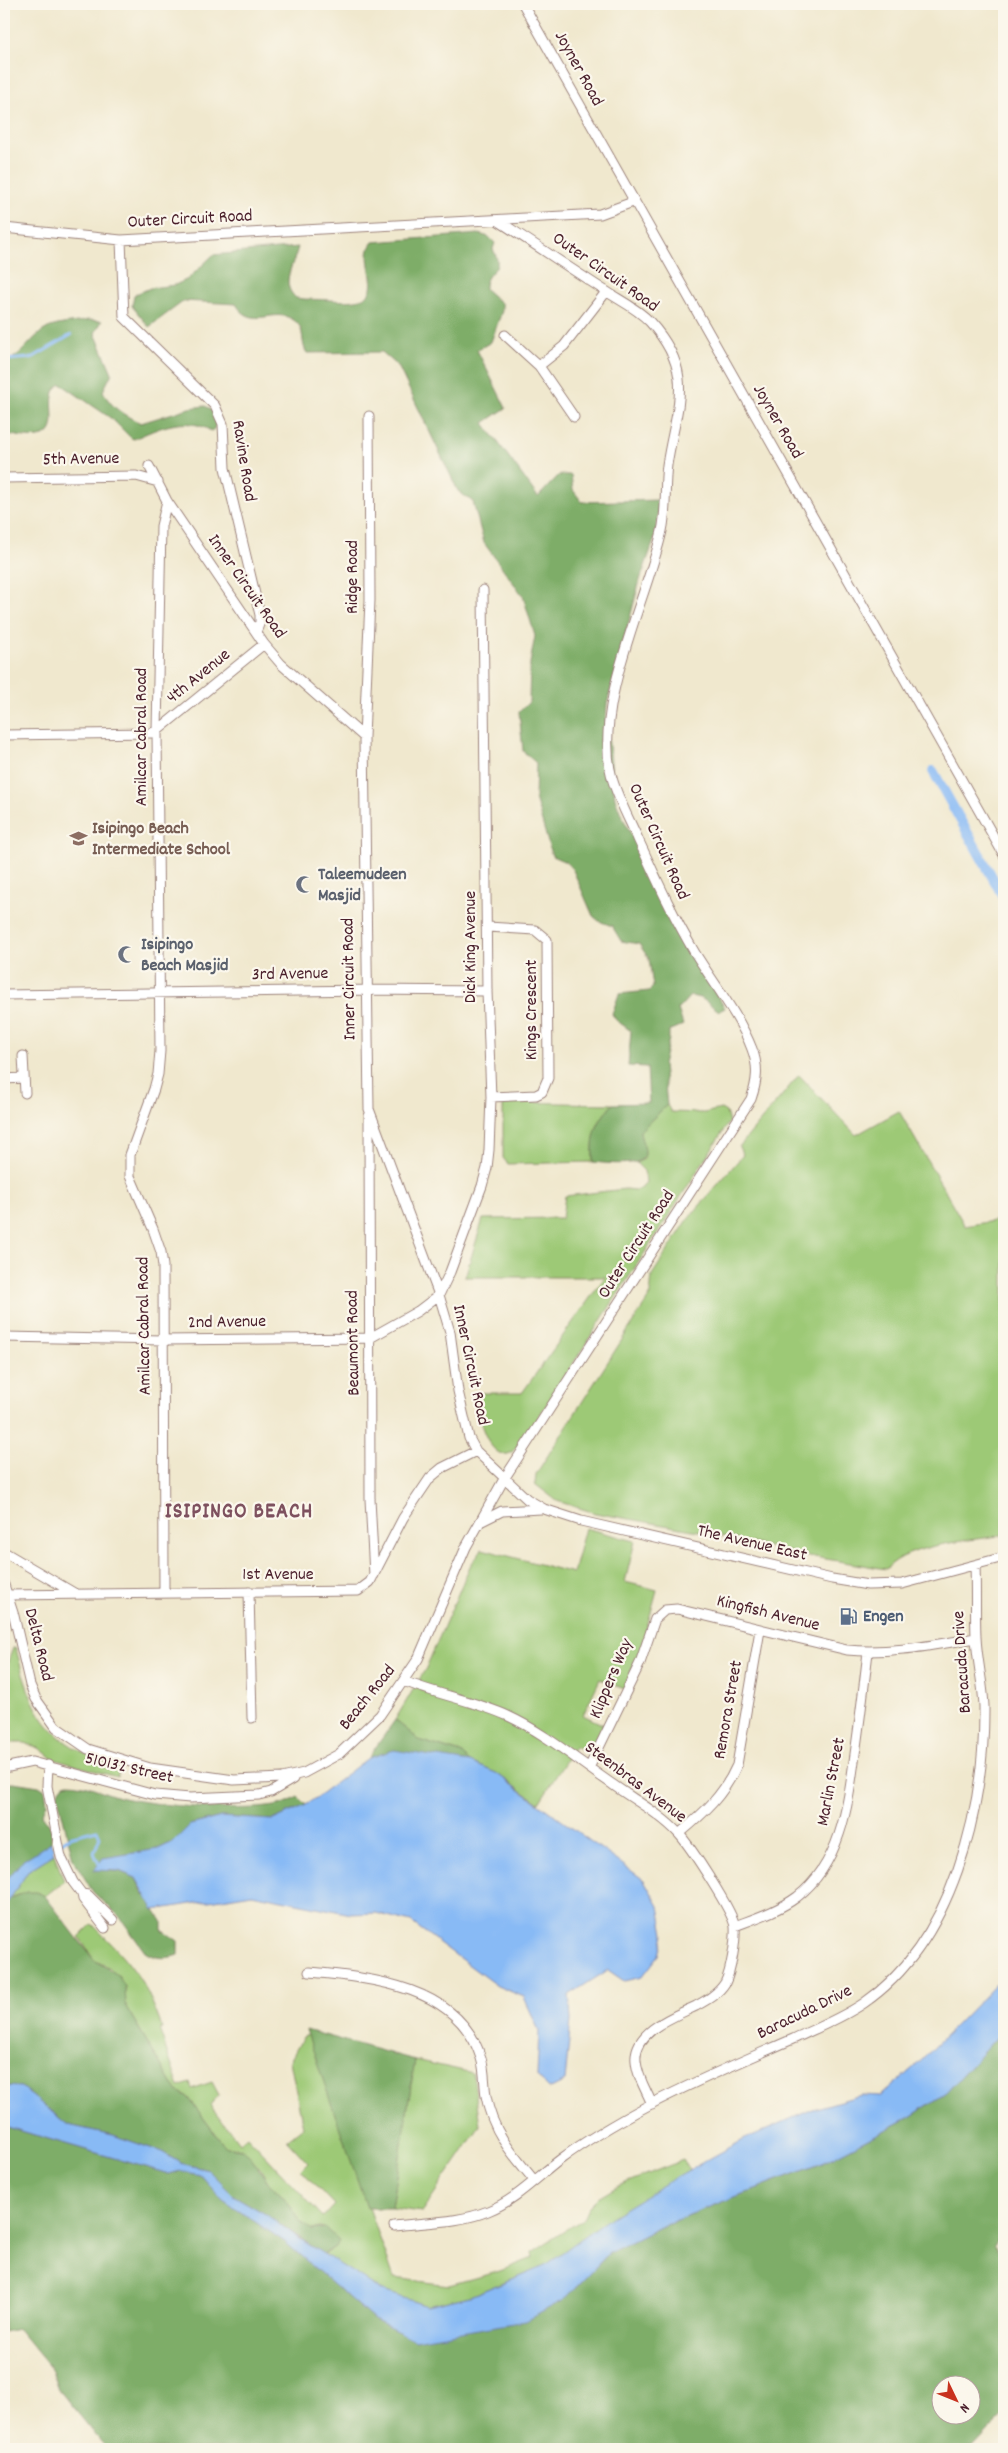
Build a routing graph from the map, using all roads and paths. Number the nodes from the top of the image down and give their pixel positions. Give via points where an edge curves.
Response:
1 (523, 4) edge
2 (633, 202) junction
3 (498, 220) junction
4 (4, 228) edge
5 (121, 240) junction
6 (606, 292) junction
7 (505, 335) dead end
8 (539, 366) junction
9 (369, 416) dead end
10 (574, 417) dead end
11 (149, 466) dead end
12 (4, 478) edge
13 (158, 482) junction
14 (167, 501) junction
15 (483, 590) dead end
16 (256, 632) junction
17 (264, 644) junction
18 (157, 731) junction
19 (4, 735) edge
20 (364, 737) junction
21 (1004, 855) edge
22 (488, 927) junction
23 (366, 990) junction
24 (487, 991) junction
25 (158, 993) junction
26 (4, 995) edge
27 (23, 1056) dead end
28 (24, 1078) junction
29 (4, 1079) edge
30 (25, 1093) dead end
31 (491, 1097) junction
32 (369, 1109) junction
33 (439, 1295) junction
34 (4, 1337) edge
35 (370, 1338) junction
36 (163, 1340) junction
37 (476, 1451) junction
38 (504, 1479) junction
39 (544, 1509) junction
40 (481, 1521) junction
41 (4, 1552) edge
42 (1004, 1557) edge
43 (975, 1566) junction
44 (374, 1575) junction
45 (4, 1585) edge
46 (164, 1592) junction
47 (248, 1592) junction
48 (74, 1594) junction
49 (8, 1595) junction
50 (672, 1609) joint
51 (760, 1630) junction
52 (976, 1638) junction
53 (868, 1652) junction
54 (404, 1681) junction
55 (252, 1718) dead end
56 (88, 1749) joint
57 (48, 1765) junction
58 (4, 1768) edge
59 (589, 1768) junction
60 (304, 1773) junction
61 (679, 1834) junction
62 (82, 1894) junction
63 (113, 1920) dead end
64 (735, 1926) junction
65 (105, 1928) dead end
66 (309, 1972) dead end
67 (652, 2104) junction
68 (534, 2180) junction
69 (394, 2226) dead end

1 - 2 street, Joyner Road
2 - 3 street, Outer Circuit Road via 600,214
2 - 21 street, Joyner Road
3 - 5 street, Outer Circuit Road
3 - 6 street, Outer Circuit Road
4 - 5 street, Outer Circuit Road
5 - 16 street, Ravine Road via 124,317 215,406 222,417 225,468 260,615
6 - 8 street via 564,346
6 - 38 street, Outer Circuit Road via 648,320 667,347 681,381 667,467 662,531 632,624 610,713 608,732 612,776 676,921 744,1032 753,1052 757,1077 751,1099 737,1124 662,1233
7 - 8 street
8 - 10 street
9 - 20 street, Ridge Road via 370,600
11 - 13 street, Inner Circuit Road
12 - 13 street, 5th Avenue via 136,476
13 - 14 street, Inner Circuit Road
14 - 16 street, Inner Circuit Road
14 - 18 street, Amilcar Cabral Road via 161,526
15 - 22 street, Dick King Avenue
16 - 17 street, Inner Circuit Road
17 - 18 street, 4th Avenue
17 - 20 street, Inner Circuit Road via 281,664
18 - 19 street, 4th Avenue via 145,735
18 - 25 street, Amilcar Cabral Road
20 - 23 street, Inner Circuit Road
22 - 24 street, Dick King Avenue
22 - 31 street, Kings Crescent via 535,930 547,940 548,1078 536,1095
23 - 24 street, 3rd Avenue
23 - 25 street, 3rd Avenue
23 - 32 street, Inner Circuit Road
24 - 31 street, Dick King Avenue
25 - 26 street, 3rd Avenue
25 - 36 street, Amilcar Cabral Road via 158,1074 130,1154 129,1166 130,1176 161,1252
27 - 28 street
28 - 29 street
28 - 30 street
31 - 33 street, Dick King Avenue via 487,1168
32 - 33 street, Inner Circuit Road
32 - 35 street, Beaumont Road
33 - 35 street, 2nd Avenue
33 - 37 street, Inner Circuit Road via 451,1335 464,1422
34 - 36 street, 2nd Avenue
35 - 36 street, 2nd Avenue
35 - 44 street, Beaumont Road via 370,1508
36 - 46 street, Amilcar Cabral Road
37 - 38 street, Inner Circuit Road
37 - 44 street, 1st Avenue via 442,1468 430,1478 413,1502
38 - 39 street, The Avenue East via 527,1500
38 - 40 street, Beach Road
39 - 40 street via 502,1511
39 - 43 street, The Avenue East via 581,1521 832,1580 868,1585 902,1584
40 - 54 street, Beach Road via 466,1547 418,1659
41 - 48 street
42 - 43 street, The Avenue East
43 - 52 street, Baracuda Drive
44 - 47 street, 1st Avenue via 363,1589 354,1592
45 - 49 street, Delta Road
46 - 47 street, 1st Avenue
46 - 48 street, 1st Avenue
47 - 55 street
48 - 49 street, 1st Avenue
49 - 56 street, Delta Road via 36,1699 56,1727
50 - 51 street, Kingfish Avenue
50 - 59 street, Klippers Way via 655,1619 640,1663
51 - 53 street, Kingfish Avenue
51 - 61 street, Remora Street via 737,1765 729,1784 716,1801
52 - 53 street, Kingfish Avenue via 905,1650
52 - 67 street, Baracuda Drive via 983,1688 984,1736 972,1814 942,1909 914,1956 863,2004
53 - 64 street, Marlin Street via 847,1805 834,1849 816,1878 796,1897 768,1914
54 - 59 street, Steenbras Avenue via 507,1716
54 - 60 street, Beach Road via 380,1715 357,1739 339,1754
56 - 60 street, Beach Road via 150,1768 234,1780 282,1778
57 - 58 street, 510132 Street via 26,1762
57 - 60 street, 510132 Street via 155,1795 190,1798 259,1795 271,1792
57 - 62 street via 47,1786 61,1857
59 - 61 street, Steenbras Avenue
61 - 64 street, Steenbras Avenue
62 - 63 street via 88,1895
62 - 65 street
64 - 67 street via 729,1974 718,1992 664,2022 639,2046 638,2070
66 - 68 street via 371,1978 399,1985 427,1997 462,2024 474,2040 482,2060 486,2097 495,2127
67 - 68 street, Baracuda Drive via 563,2157
68 - 69 street, Baracuda Drive via 505,2204 485,2212

